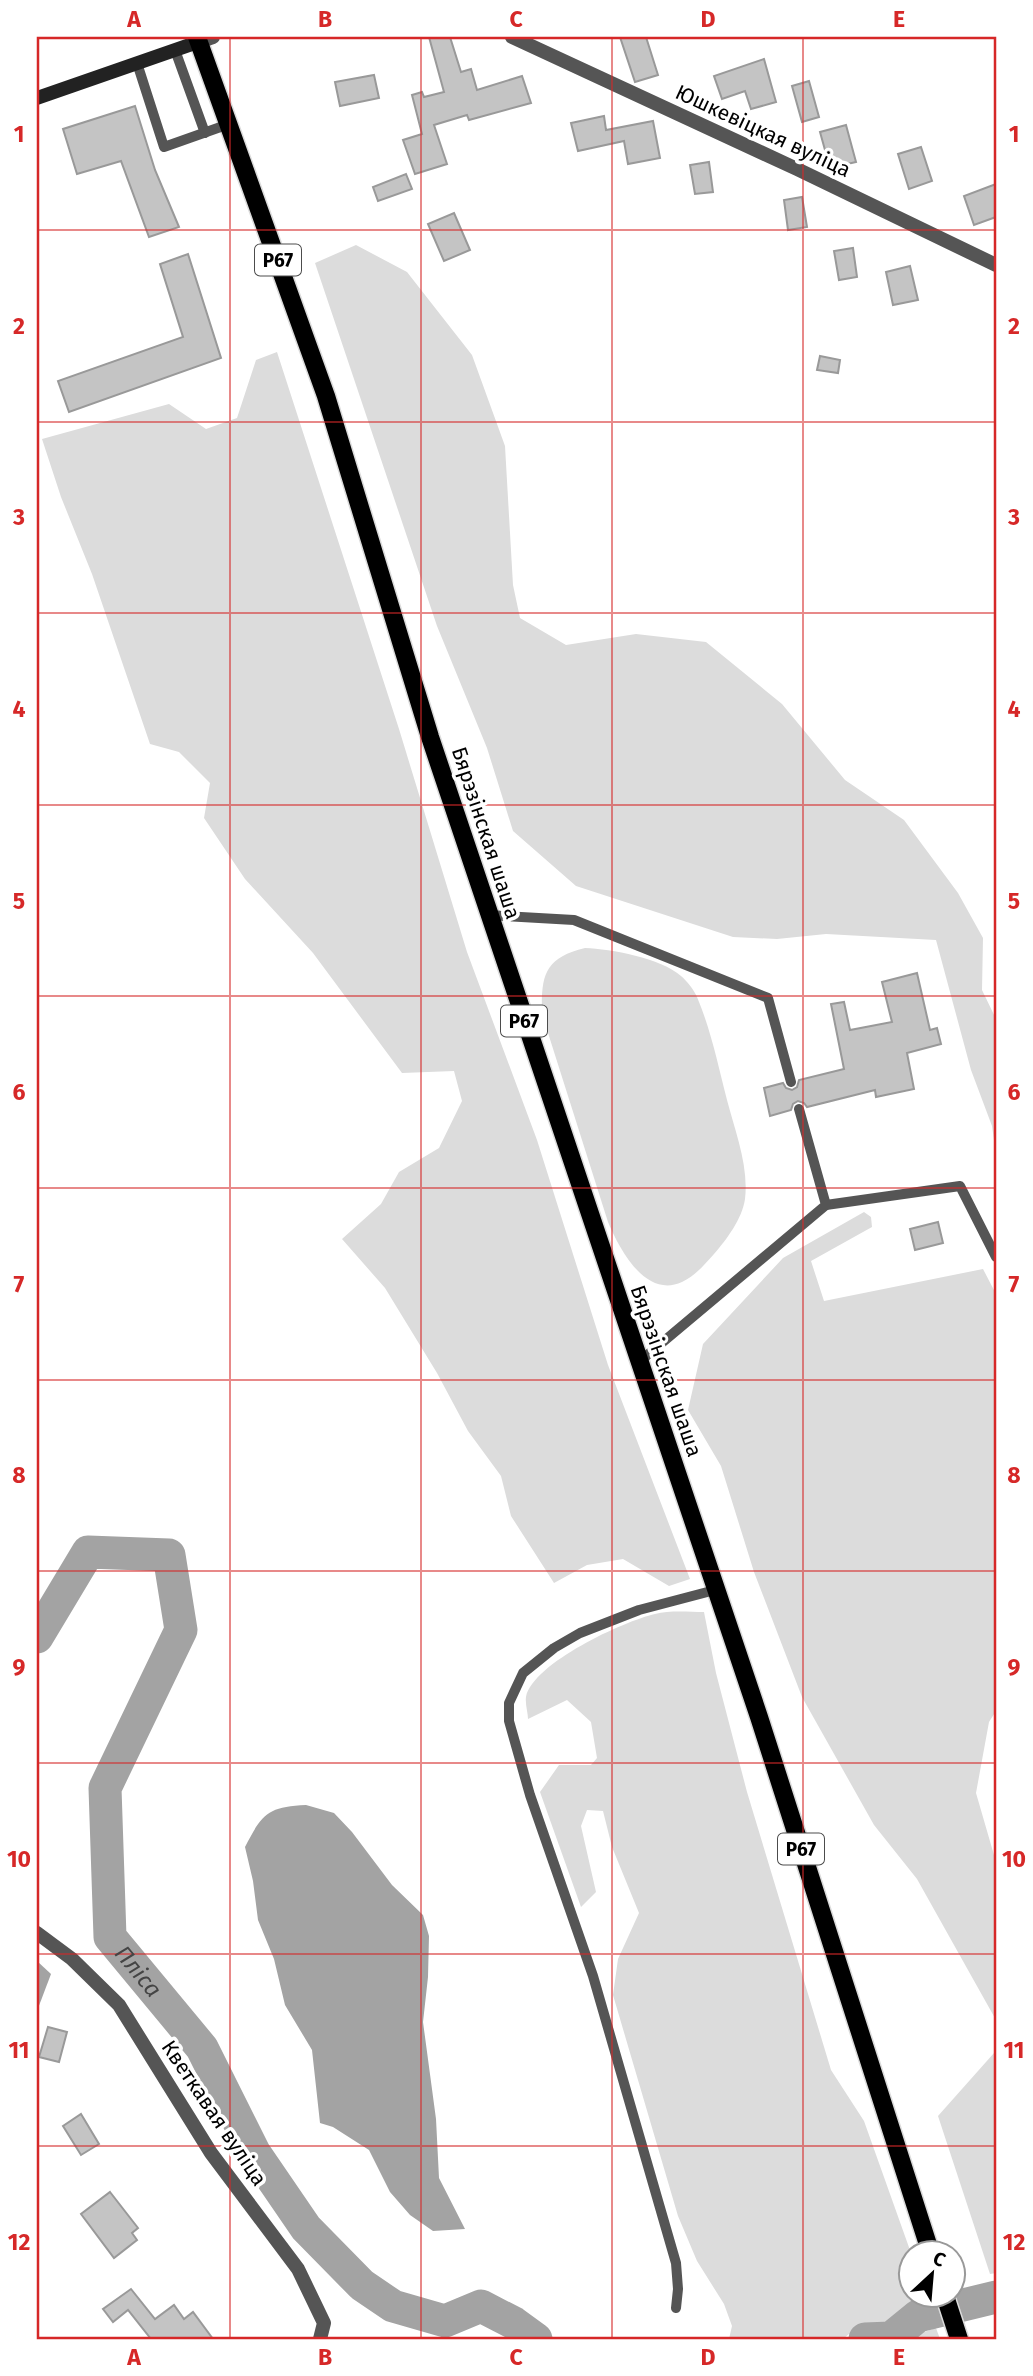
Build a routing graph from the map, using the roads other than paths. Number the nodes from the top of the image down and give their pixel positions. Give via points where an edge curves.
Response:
1 (512, 37) edge
2 (203, 38) edge
3 (176, 50) junction
4 (137, 63) junction
5 (37, 98) edge
6 (229, 124) junction
7 (205, 133) junction
8 (996, 265) edge
9 (488, 915) junction
10 (791, 1082) dead end
11 (799, 1109) dead end
12 (826, 1205) junction
13 (996, 1257) edge
14 (639, 1362) junction
15 (715, 1590) junction
16 (37, 1933) edge
17 (928, 2240) edge
18 (676, 2308) dead end
19 (950, 2310) edge
20 (320, 2339) edge
21 (959, 2339) edge

1 - 8 street, Юшкевіцкая вуліца
2 - 3 street
2 - 6 main road, Бярэзінская шаша / Р67
3 - 4 street
3 - 7 lane
4 - 5 street
4 - 7 lane via 164,147
6 - 7 lane
6 - 9 main road, Бярэзінская шаша / Р67 via 326,396
9 - 10 lane via 574,920 768,998
9 - 14 main road, Бярэзінская шаша / Р67
11 - 12 lane
12 - 13 lane via 960,1186
12 - 14 lane
14 - 15 main road, Бярэзінская шаша / Р67
15 - 17 main road, Бярэзінская шаша / Р67
15 - 18 lane via 639,1609 580,1633 523,1673 509,1703 509,1721 530,1795 593,1976 676,2263
16 - 20 street, Кветкавая вуліца via 72,1959 119,2005 211,2153 298,2269 324,2323
19 - 21 main road

